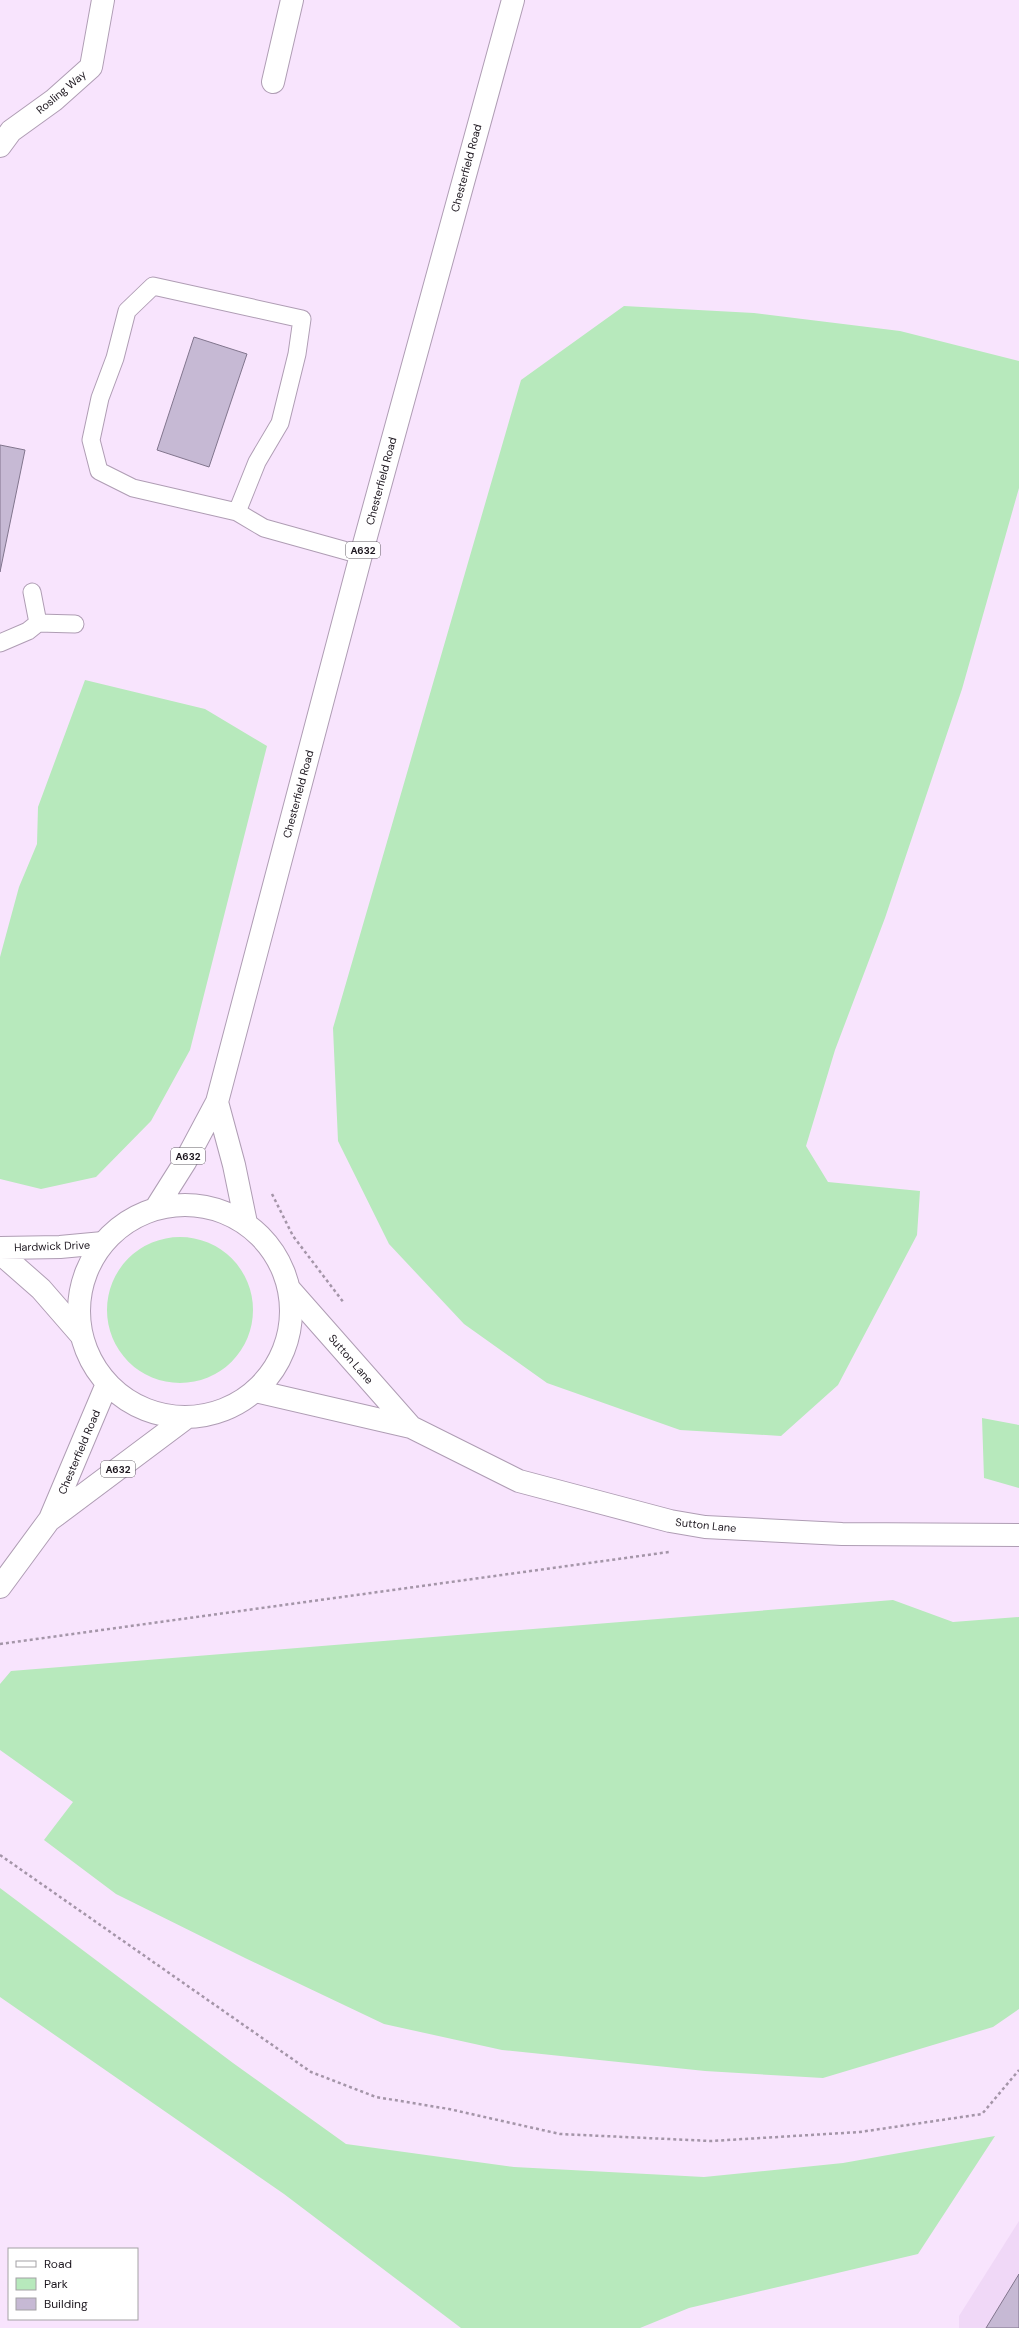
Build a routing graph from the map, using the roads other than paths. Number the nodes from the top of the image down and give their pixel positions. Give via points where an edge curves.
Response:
1 (103, 0) edge
2 (292, 0) edge
3 (513, 0) edge
4 (273, 82) dead end
5 (0, 146) edge
6 (237, 512) junction
7 (361, 555) junction
8 (32, 592) dead end
9 (38, 623) junction
10 (75, 624) dead end
11 (0, 643) edge
12 (217, 1102) junction
13 (156, 1208) junction
14 (246, 1223) junction
15 (103, 1243) junction
16 (0, 1248) edge
17 (0, 1253) edge
18 (291, 1291) junction
19 (82, 1335) junction
20 (107, 1384) junction
21 (255, 1391) junction
22 (186, 1418) junction
23 (411, 1427) junction
24 (50, 1519) junction
25 (1019, 1535) edge
26 (0, 1587) edge

1 - 5 main road, Rosling Way via 91,67 54,100 12,131
2 - 4 main road
3 - 7 main road, Chesterfield Road / A632
6 - 6 lane via 257,462 280,422 297,354 302,319 153,286 127,311 115,358 100,398 91,440 99,471 133,488
6 - 7 lane via 264,528
7 - 12 main road, Chesterfield Road / A632
8 - 9 lane
9 - 10 lane
9 - 11 lane via 28,631
12 - 13 main road, Chesterfield Road / A632 via 185,1162
12 - 14 main road, Chesterfield Road / A632
13 - 14 main road via 187,1204 218,1209
13 - 15 main road via 127,1222
14 - 18 main road via 267,1241 282,1264
15 - 16 main road, Hardwick Drive
15 - 19 main road via 90,1264 81,1286 78,1311
17 - 19 main road, Hardwick Drive via 41,1289
18 - 21 main road via 292,1318 287,1346 274,1371
18 - 23 main road, Sutton Lane
19 - 20 main road via 91,1361
20 - 22 main road via 143,1409 164,1416
20 - 24 main road, Chesterfield Road / A632
21 - 22 main road via 235,1406 211,1415
21 - 23 main road, Sutton Lane
22 - 24 main road, Chesterfield Road / A632
23 - 25 main road, Sutton Lane via 519,1481 670,1521 705,1527 842,1534
24 - 26 main road, Chesterfield Road / A632

